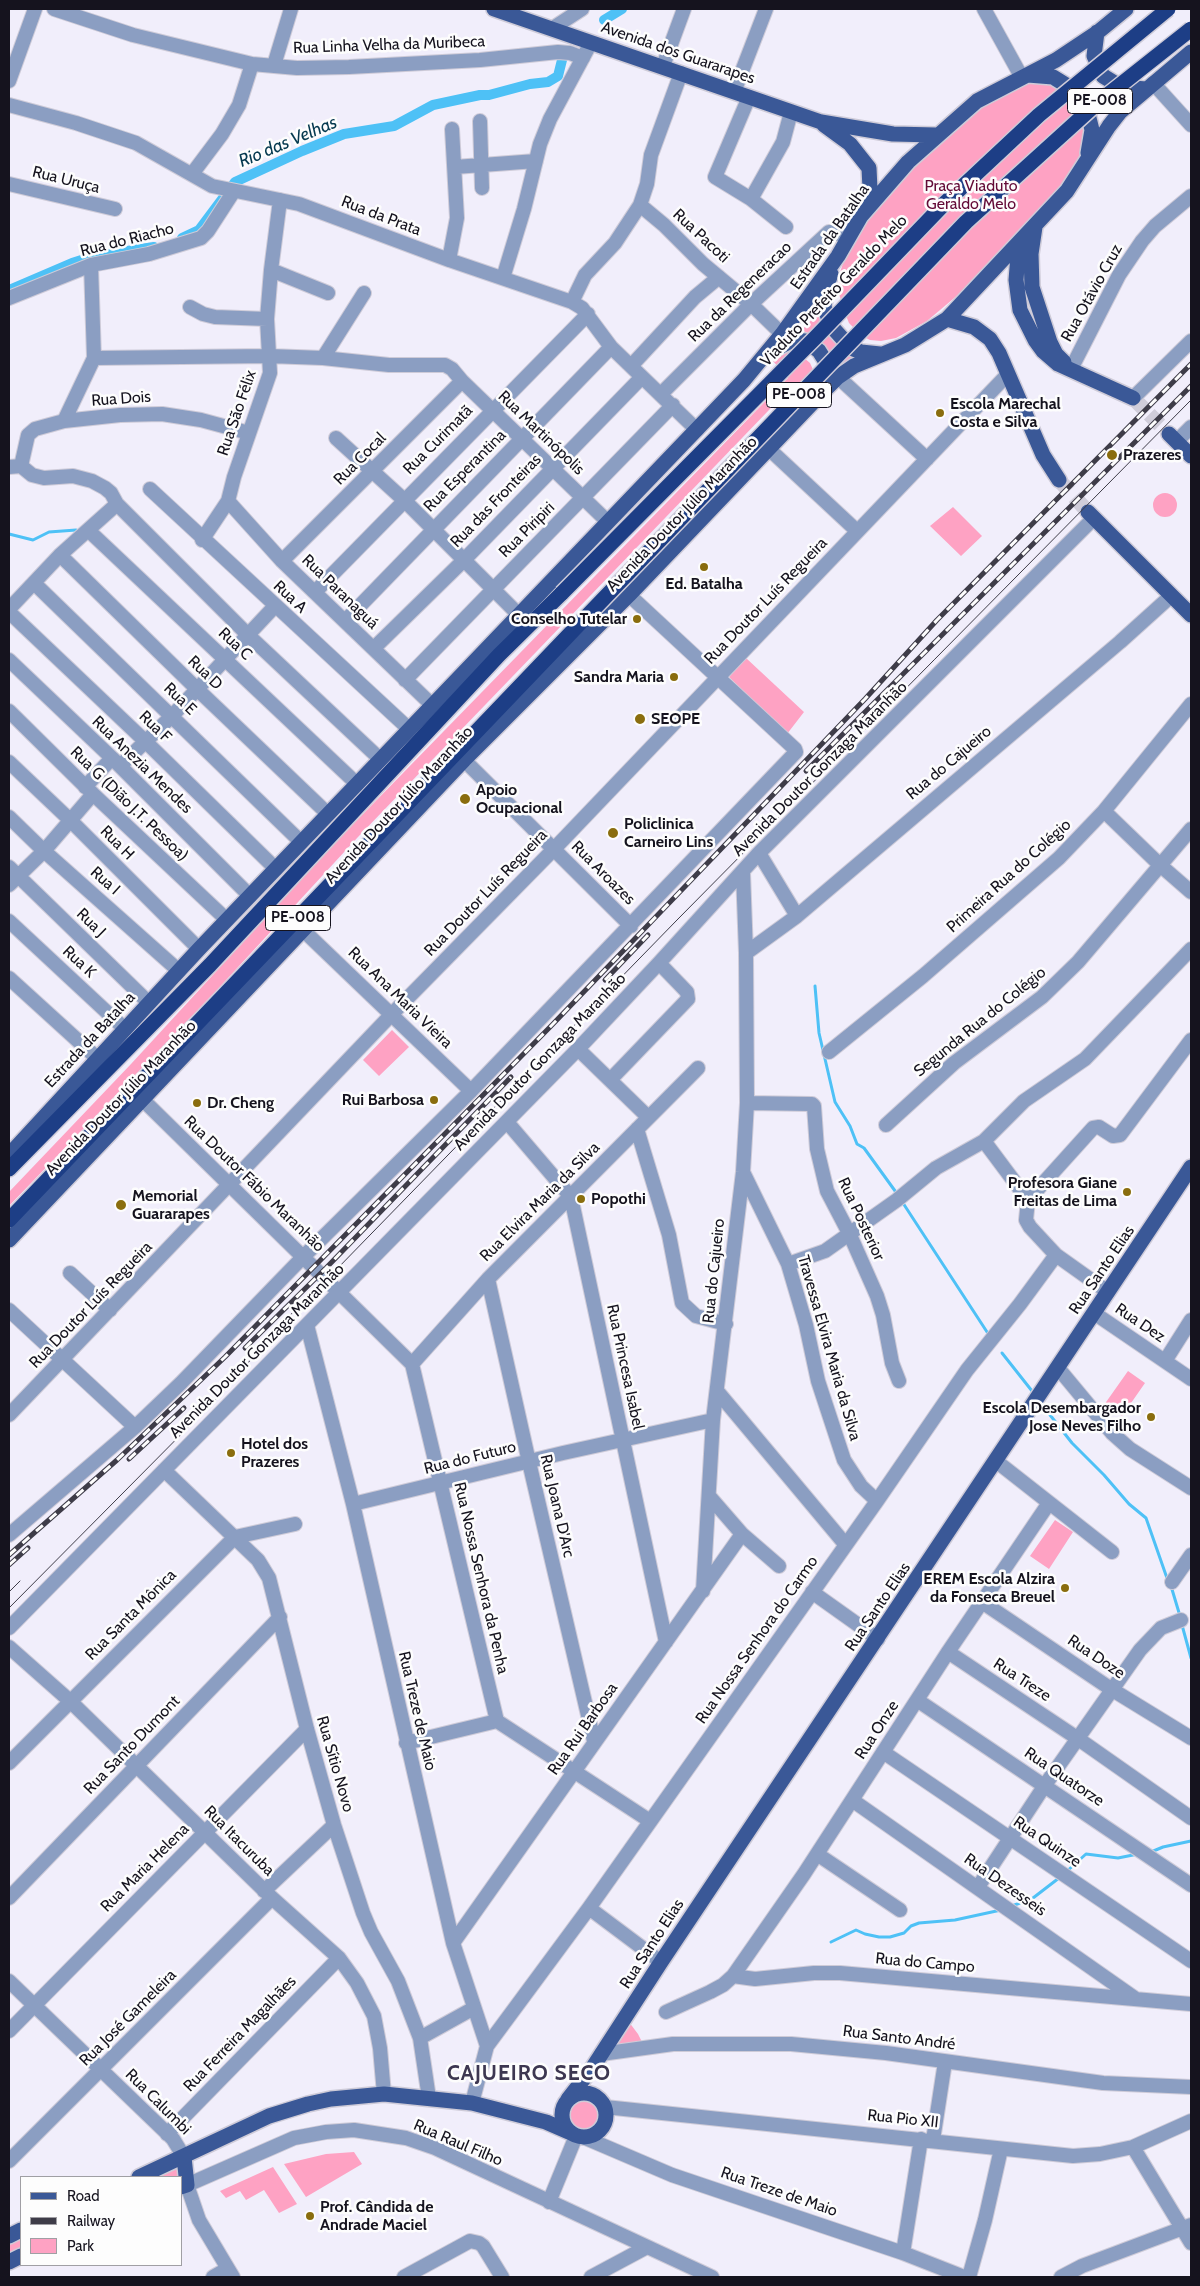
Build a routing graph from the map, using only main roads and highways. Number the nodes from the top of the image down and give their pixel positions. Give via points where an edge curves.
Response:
1 (494, 9) edge
2 (1168, 9) edge
3 (1123, 10) edge
4 (1191, 29) edge
5 (1097, 32) junction
6 (1191, 52) edge
7 (1024, 76) junction
8 (1149, 86) junction
9 (821, 122) junction
10 (936, 136) junction
11 (1084, 166) junction
12 (861, 216) junction
13 (1036, 226) junction
14 (1019, 243) junction
15 (838, 256) junction
16 (947, 319) junction
17 (880, 354) junction
18 (765, 357) junction
19 (1071, 369) junction
20 (819, 396) junction
21 (1132, 398) tunnel mouth
22 (1173, 438) tunnel mouth
23 (1191, 456) edge
24 (1058, 480) tunnel mouth
25 (1091, 515) tunnel mouth
26 (562, 593) joint
27 (1191, 615) edge
28 (9, 1155) edge
29 (1191, 1167) edge
30 (9, 1169) edge
31 (9, 1220) edge
32 (9, 1240) edge
33 (597, 2061) junction
34 (566, 2102) junction
35 (603, 2103) junction
36 (535, 2119) junction
37 (576, 2135) junction
38 (184, 2157) junction
39 (141, 2176) edge
40 (184, 2186) edge

1 - 9 main road, Avenida dos Guararapes
2 - 26 highway, Viaduto Prefeito Geraldo Melo / PE-008, bridge via 1039,115 944,203
3 - 5 main road, Estrada da Batalha
4 - 31 highway, Avenida Doutor Júlio Maranhão / PE-008, bridge via 1095,105 966,222
5 - 7 main road, Estrada da Batalha via 1072,50
5 - 8 main road via 1094,56 1103,76 1121,87
6 - 8 main road
7 - 10 main road, Estrada da Batalha via 977,101
7 - 11 main road via 1053,77 1080,99 1092,130
8 - 11 main road via 1109,126
9 - 10 main road, Avenida dos Guararapes via 893,134
9 - 12 main road, Avenida dos Guararapes via 850,144 868,168 870,189
10 - 12 main road, Estrada da Batalha via 908,162
11 - 13 main road
12 - 15 main road, Estrada da Batalha
13 - 14 main road
13 - 19 main road via 1030,272 1034,295 1056,354
14 - 16 main road
14 - 19 main road via 1016,280 1020,310 1028,331 1049,357
15 - 17 main road via 826,288 824,307 827,318 851,348
15 - 18 main road, Estrada da Batalha
16 - 17 main road via 905,345
16 - 24 main road via 974,327 986,335 1000,353 1043,455
17 - 20 main road via 838,377
18 - 20 main road via 792,340 805,342 814,348 822,356 828,371
18 - 28 main road, Estrada da Batalha via 227,920
19 - 21 main road
20 - 32 main road, Avenida Doutor Júlio Maranhão via 629,595 464,760
22 - 23 main road
25 - 27 main road
26 - 30 highway, Avenida Doutor Júlio Maranhão / PE-008 via 499,655 210,965
29 - 33 main road, Rua Santo Elias
33 - 34 main road, Rua Santo Elias
33 - 35 main road
34 - 35 main road via 582,2092 589,2092
34 - 36 main road via 551,2116
34 - 37 main road via 562,2119
35 - 37 main road via 607,2114 602,2128 591,2136
36 - 37 main road
36 - 38 main road via 472,2103 429,2098 384,2094 331,2099 282,2112
38 - 39 main road
38 - 40 main road, Rua Calumbi

